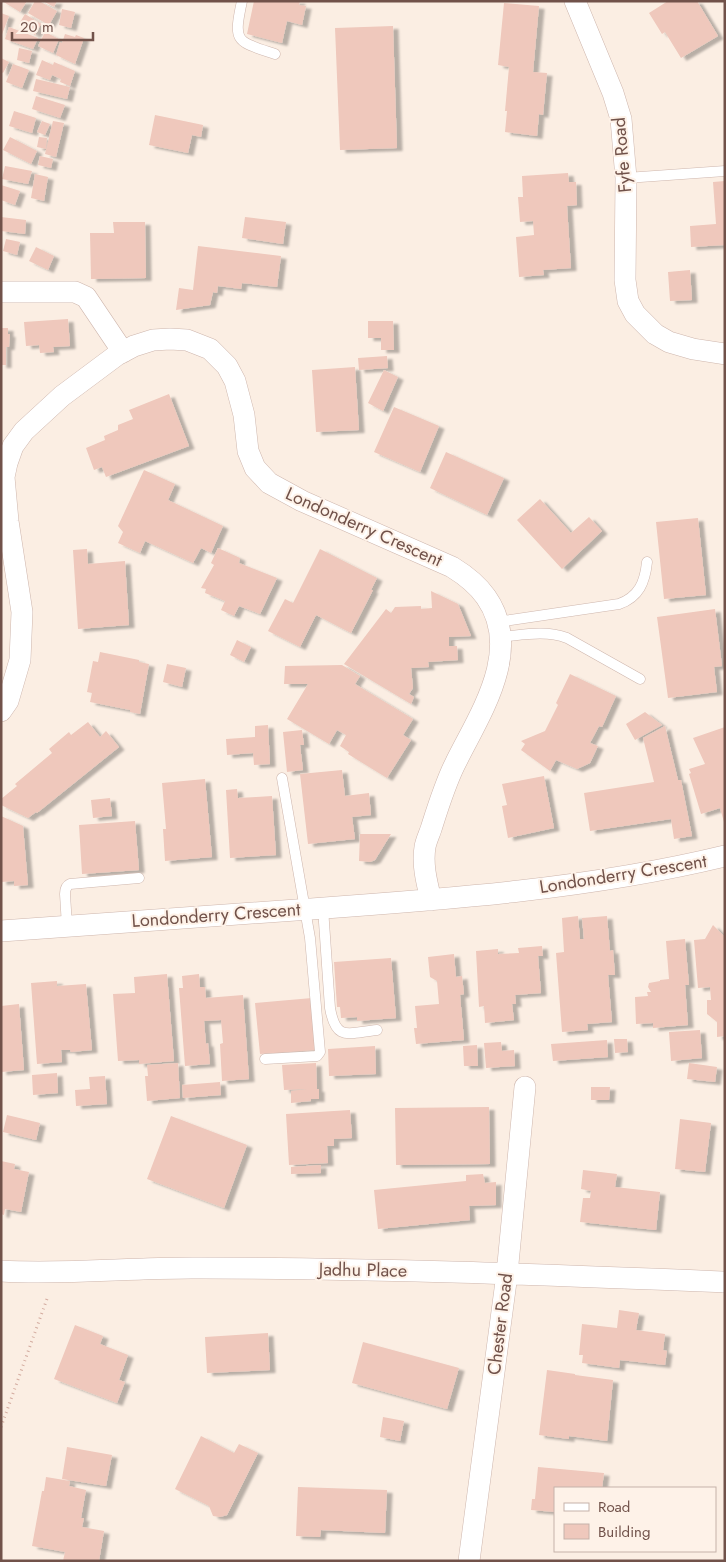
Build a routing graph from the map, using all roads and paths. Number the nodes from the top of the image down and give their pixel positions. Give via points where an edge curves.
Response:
1 (242, 1) edge
2 (575, 1) edge
3 (275, 54) dead end
4 (725, 171) edge
5 (626, 178) junction
6 (1, 292) edge
7 (124, 352) junction
8 (725, 354) edge
9 (647, 562) dead end
10 (499, 629) junction
11 (640, 679) dead end
12 (1, 711) edge
13 (282, 778) dead end
14 (725, 856) edge
15 (138, 878) dead end
16 (431, 900) junction
17 (314, 908) junction
18 (67, 926) junction
19 (1, 931) edge
20 (377, 1030) dead end
21 (265, 1059) dead end
22 (524, 1087) dead end
23 (1, 1271) edge
24 (57, 1272) junction
25 (507, 1274) junction
26 (725, 1282) edge
27 (1, 1427) edge
28 (469, 1561) edge

1 - 3 lane via 237,30 241,40
2 - 5 street, Fyfe Road via 618,110
4 - 5 lane
5 - 8 street, Fyfe Road via 625,280 628,301 635,314 655,334 669,342
6 - 7 street via 75,292 86,297
7 - 10 street, Londonderry Crescent via 153,340 170,339 187,340 210,349 227,366 235,381 244,415 248,450 255,468 269,483 302,501 452,567 487,597
7 - 12 street, Londonderry Crescent via 62,396 24,431 13,446 7,463 5,496 22,612 20,660 8,701
9 - 10 lane via 637,594 626,601
10 - 11 lane via 556,634
10 - 16 street, Londonderry Crescent via 501,650 498,669 487,701 454,768 425,847 425,873
13 - 17 lane
14 - 16 street, Londonderry Crescent via 637,875
15 - 18 lane via 68,885 65,889
16 - 17 street, Londonderry Crescent
17 - 18 street, Londonderry Crescent
17 - 20 lane via 332,1021 336,1028 346,1033
17 - 21 lane via 310,938 319,1054
18 - 19 street, Londonderry Crescent
22 - 25 street, Chester Road
23 - 24 street, Jadhu Place
24 - 25 street, Jadhu Place via 199,1268
24 - 27 path
25 - 26 street, Jadhu Place
25 - 28 street, Chester Road

